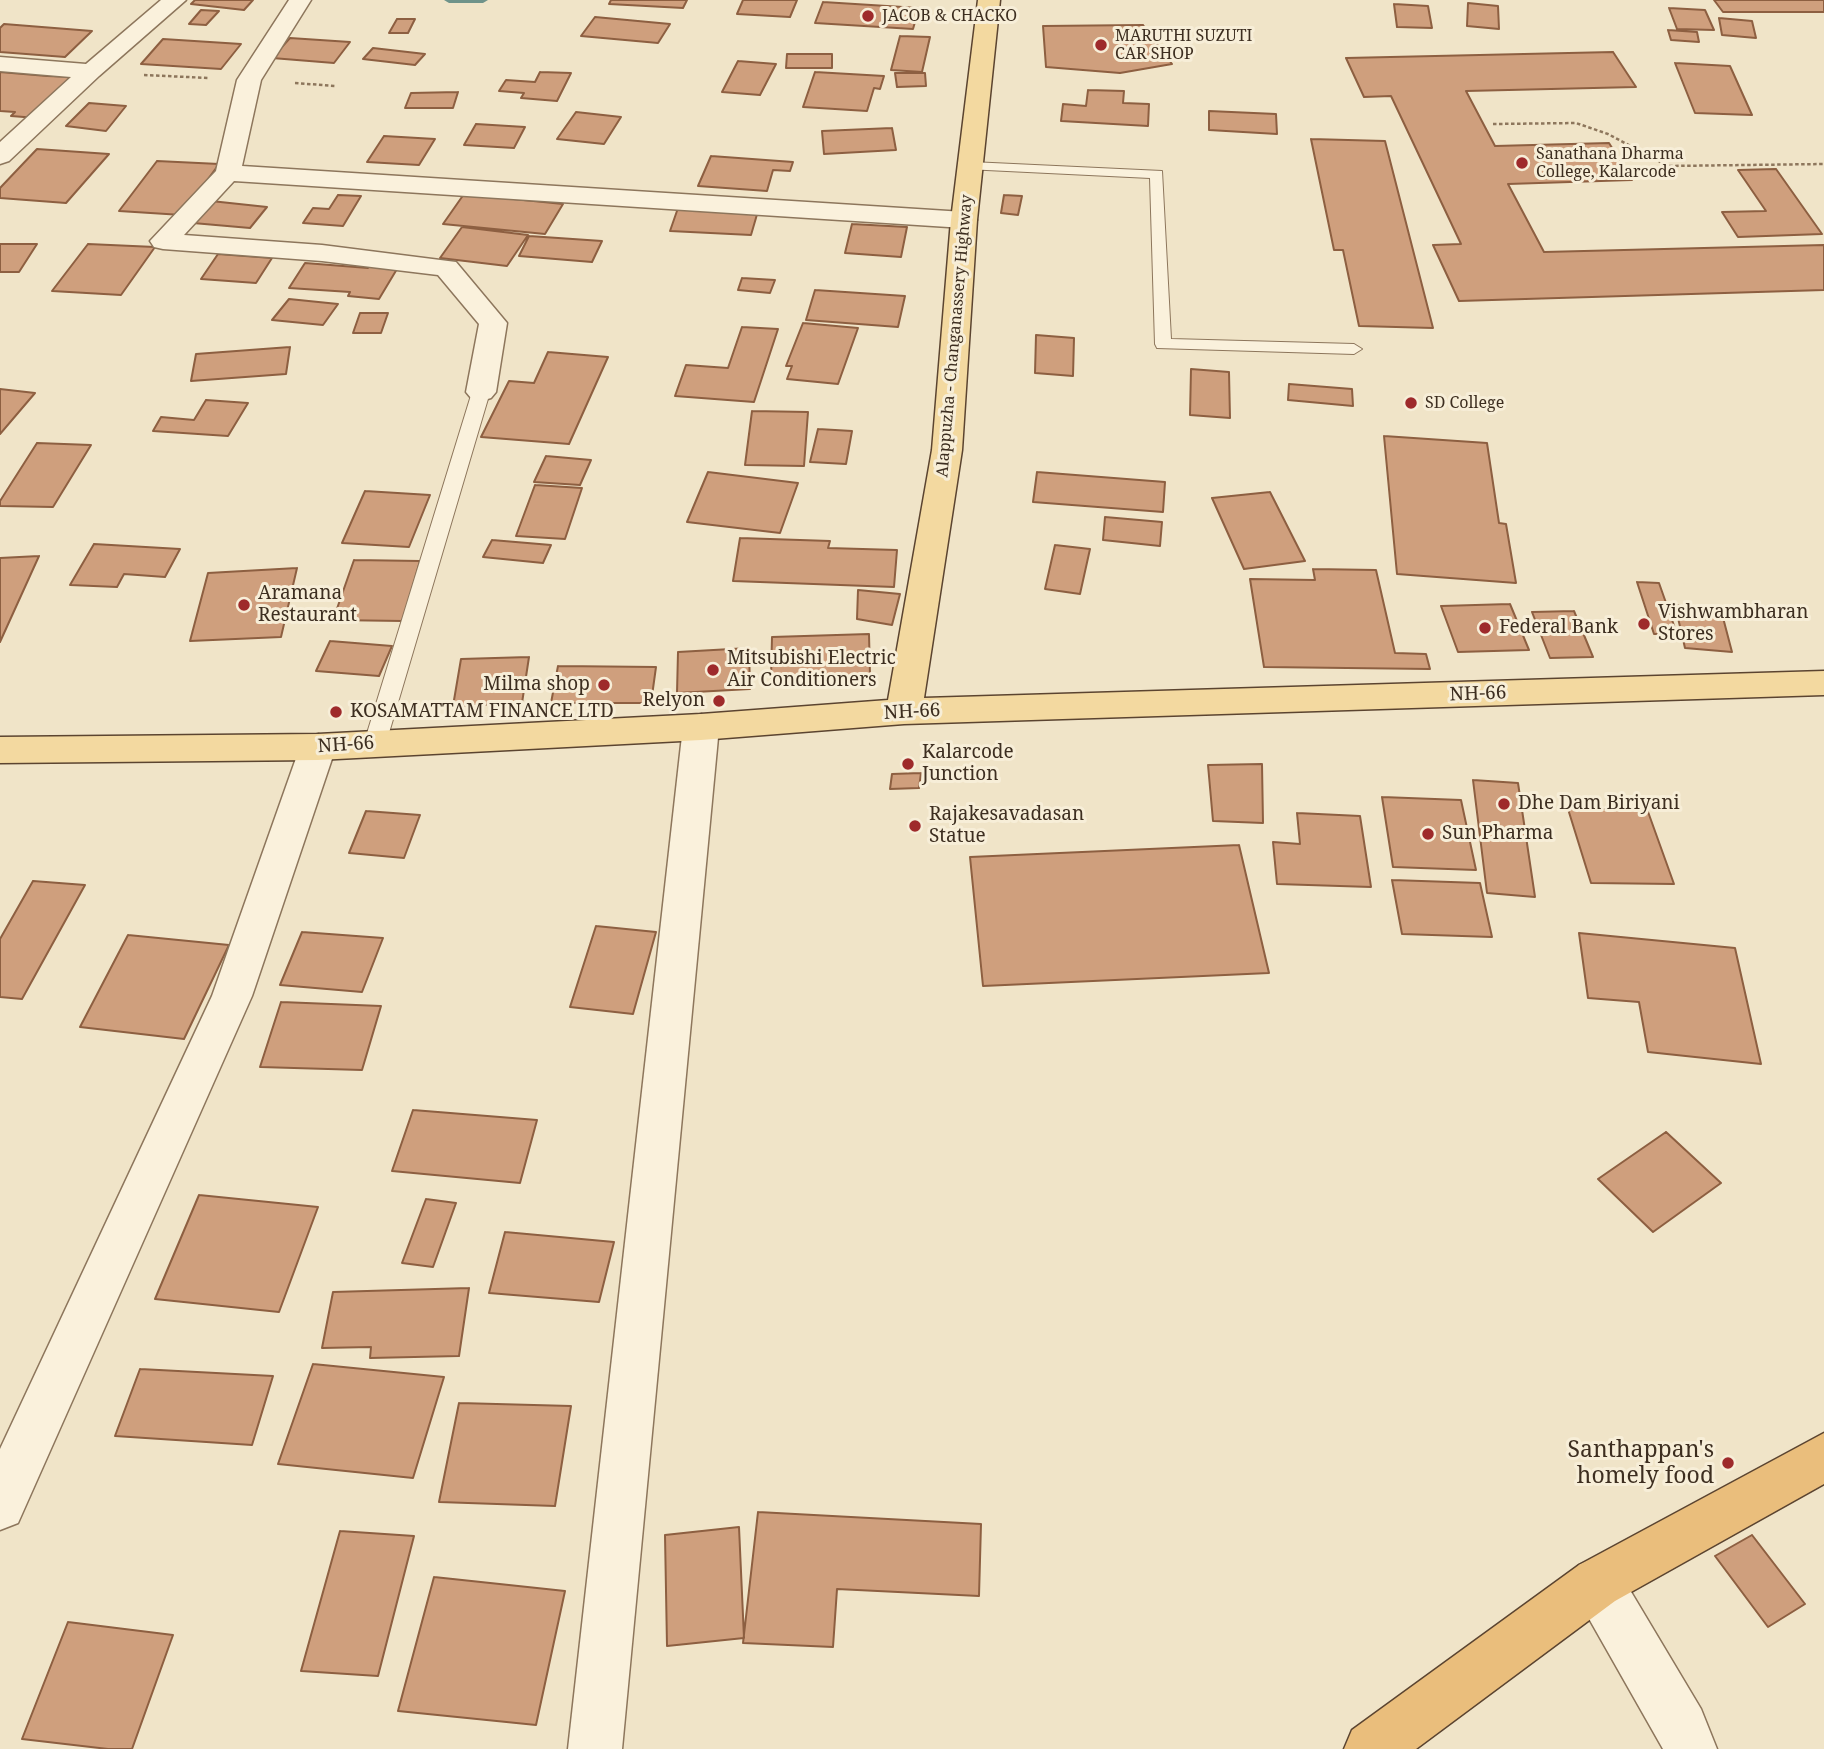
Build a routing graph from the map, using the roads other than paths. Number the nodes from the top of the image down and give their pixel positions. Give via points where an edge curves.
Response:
1 (174, 0) edge
2 (300, 0) edge
3 (989, 0) edge
4 (0, 64) edge
5 (91, 71) junction
6 (0, 156) edge
7 (971, 166) junction
8 (228, 173) junction
9 (964, 220) junction
10 (1354, 349) dead end
11 (481, 392) joint
12 (1824, 683) edge
13 (904, 711) junction
14 (701, 727) junction
15 (375, 743) junction
16 (318, 747) junction
17 (0, 750) edge
18 (1824, 1457) edge
19 (0, 1505) edge
20 (1597, 1583) junction
21 (595, 1749) edge
22 (1371, 1749) edge
23 (1690, 1749) edge

1 - 5 street
2 - 8 street via 248,79
3 - 7 main road, Alappuzha - Changanassery Highway
4 - 5 street
5 - 6 street
7 - 9 main road, Alappuzha - Changanassery Highway
7 - 10 lane via 1157,174 1163,344
8 - 9 street
8 - 11 street via 163,241 446,268 493,323
9 - 13 main road, Alappuzha - Changanassery Highway via 947,450
11 - 15 lane
12 - 13 main road, NH-66
13 - 14 main road, NH-66
14 - 15 main road, NH-66
14 - 21 street
15 - 16 main road, NH-66
16 - 17 main road, NH-66
16 - 19 street via 232,996
18 - 20 highway
20 - 22 highway
20 - 23 street

